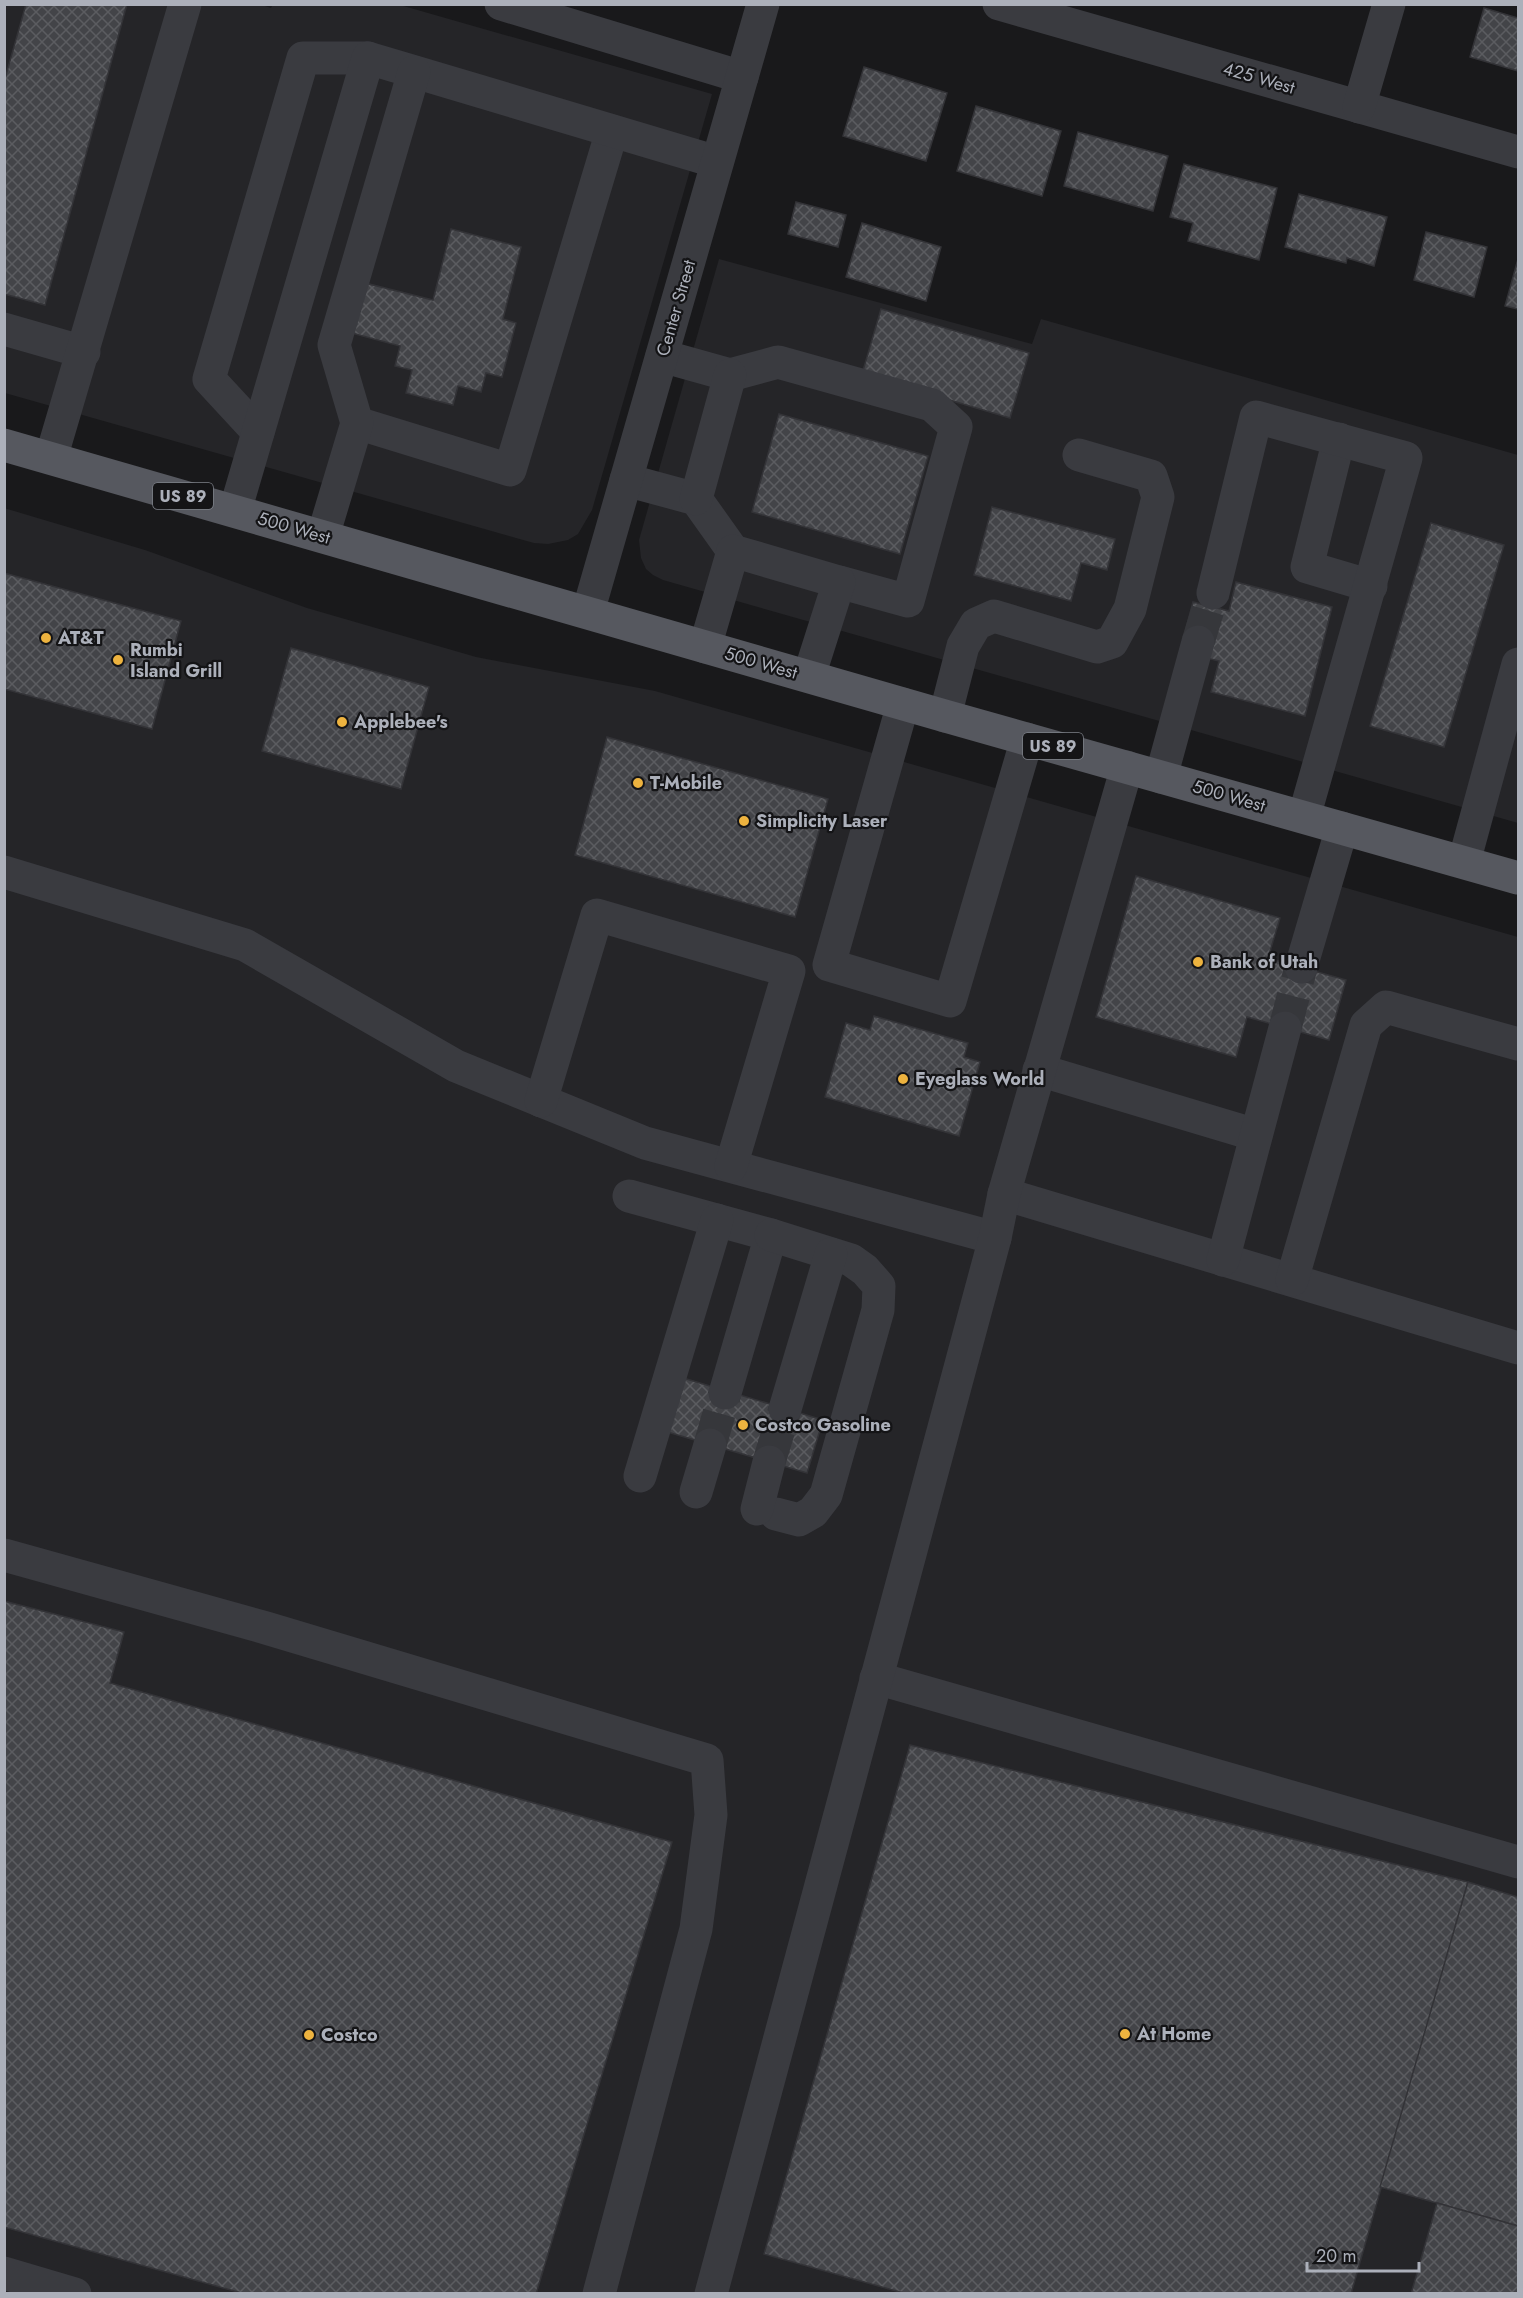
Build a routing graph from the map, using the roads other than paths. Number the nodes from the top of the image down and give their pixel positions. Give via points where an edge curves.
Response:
1 (186, 4) edge
2 (501, 4) edge
3 (763, 4) edge
4 (999, 4) edge
5 (1389, 4) edge
6 (368, 58) junction
7 (414, 72) junction
8 (742, 77) junction
9 (1359, 107) junction
10 (612, 131) junction
11 (1518, 152) edge
12 (717, 162) junction
13 (4, 328) edge
14 (84, 352) junction
15 (662, 356) junction
16 (730, 375) junction
17 (357, 423) junction
18 (258, 432) junction
19 (1339, 439) junction
20 (4, 445) edge
21 (1079, 455) dead end
22 (51, 458) junction
23 (626, 480) junction
24 (696, 499) junction
25 (235, 511) junction
26 (323, 536) junction
27 (733, 551) junction
28 (839, 582) junction
29 (1371, 586) junction
30 (1213, 593) tunnel mouth
31 (588, 612) junction
32 (1198, 642) tunnel mouth
33 (705, 647) junction
34 (1518, 664) edge
35 (809, 676) junction
36 (903, 704) junction
37 (945, 716) junction
38 (1027, 739) junction
39 (1127, 767) junction
40 (1161, 777) junction
41 (1304, 817) junction
42 (1342, 828) junction
43 (1464, 862) junction
44 (4, 872) edge
45 (1518, 878) edge
46 (1301, 967) tunnel mouth
47 (1285, 1028) tunnel mouth
48 (1518, 1044) edge
49 (1040, 1070) junction
50 (541, 1101) junction
51 (1256, 1135) junction
52 (731, 1166) junction
53 (1004, 1194) junction
54 (629, 1196) dead end
55 (717, 1220) junction
56 (771, 1235) junction
57 (995, 1238) junction
58 (831, 1254) junction
59 (1223, 1260) junction
60 (1293, 1280) junction
61 (1518, 1348) edge
62 (725, 1393) tunnel mouth
63 (785, 1409) tunnel mouth
64 (710, 1445) tunnel mouth
65 (769, 1462) tunnel mouth
66 (640, 1476) dead end
67 (696, 1492) dead end
68 (4, 1555) edge
69 (876, 1678) junction
70 (1518, 1859) edge
71 (4, 2273) edge
72 (75, 2294) edge
73 (599, 2294) edge
74 (711, 2294) edge

1 - 14 street
2 - 8 street
3 - 8 street, Center Street
4 - 9 street, 425 West
5 - 9 street
6 - 7 street
6 - 18 street
6 - 18 street via 303,58 209,379
7 - 10 street
7 - 17 street via 334,345
8 - 12 street, Center Street
9 - 11 street, 425 West
10 - 12 street
10 - 17 street via 510,470
12 - 15 street, Center Street
13 - 14 street
14 - 22 street
15 - 16 street
15 - 23 street, Center Street
16 - 24 street
16 - 28 street via 778,362 932,405 956,427 908,601
17 - 26 street
18 - 25 street
19 - 29 street via 1307,567
19 - 29 street via 1406,458
19 - 30 street via 1256,417
20 - 22 main road, 500 West / US 89
21 - 37 street via 1151,476 1158,497 1130,609 1112,642 1097,647 994,616 976,624 963,646
22 - 25 main road, 500 West / US 89
23 - 24 street
23 - 31 street, Center Street
24 - 27 street
25 - 26 main road, 500 West / US 89
26 - 31 main road, 500 West / US 89
27 - 28 street
27 - 33 street
28 - 35 street
29 - 41 street
31 - 33 main road, 500 West / US 89
32 - 40 street
33 - 35 main road, 500 West / US 89
34 - 43 street
35 - 36 main road, 500 West / US 89
36 - 37 main road, 500 West / US 89
36 - 38 street via 829,965 950,1001
37 - 38 main road, 500 West / US 89
38 - 39 main road, 500 West / US 89
39 - 40 main road, 500 West / US 89
39 - 49 street
40 - 41 main road, 500 West / US 89
41 - 42 main road, 500 West / US 89
42 - 43 main road, 500 West / US 89
42 - 46 street
43 - 45 main road, 500 West / US 89
44 - 50 street via 245,945 456,1066
47 - 51 street
48 - 60 street via 1386,1007 1366,1025
49 - 51 street
49 - 53 street
50 - 52 street via 645,1143
50 - 52 street via 597,915 789,971
51 - 59 street
52 - 57 street
53 - 57 street
53 - 59 street
54 - 55 street
55 - 56 street
55 - 66 street
56 - 58 street
56 - 62 street
57 - 69 street
58 - 63 street
58 - 65 street via 851,1260 879,1286 878,1310 826,1495 813,1512 799,1520 767,1512
59 - 60 street
60 - 61 street
64 - 67 street
68 - 73 street via 266,1628 707,1760 711,1815 696,1929
69 - 70 street
69 - 74 street
71 - 72 street

